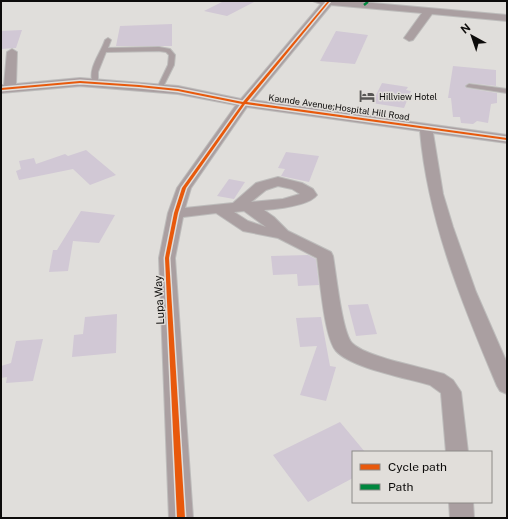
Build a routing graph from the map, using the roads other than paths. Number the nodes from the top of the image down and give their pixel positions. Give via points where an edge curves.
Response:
1 (315, 1) edge
2 (328, 1) edge
3 (429, 11) junction
4 (507, 18) edge
5 (409, 38) dead end
6 (108, 40) dead end
7 (106, 50) junction
8 (12, 52) dead end
9 (94, 82) junction
10 (469, 86) dead end
11 (6, 88) edge
12 (160, 88) junction
13 (507, 91) edge
14 (244, 103) junction
15 (426, 127) junction
16 (507, 139) edge
17 (220, 209) junction
18 (176, 213) junction
19 (282, 234) junction
20 (507, 386) edge
21 (457, 451) edge
22 (461, 503) edge
23 (180, 518) edge
24 (462, 518) edge

1 - 2 street
2 - 3 street
2 - 14 street, Lupa Way
3 - 4 street
3 - 5 street
6 - 7 lane
7 - 9 lane via 93,76
7 - 12 lane via 168,50 172,55 170,65
8 - 11 street
9 - 11 street, Kaunde Avenue;Hospital Hill Road
9 - 12 street, Kaunde Avenue;Hospital Hill Road
10 - 13 lane
12 - 14 street, Kaunde Avenue;Hospital Hill Road
14 - 15 street, Kaunde Avenue;Hospital Hill Road
14 - 18 street, Lupa Way via 184,188
15 - 16 street, Kaunde Avenue;Hospital Hill Road
15 - 20 street via 442,220 467,292
17 - 18 street
17 - 19 street via 247,228
17 - 19 street via 242,207 268,220
18 - 23 street, Lupa Way via 167,258
19 - 21 street via 326,256 336,326 343,346 358,357 437,379 446,385 451,392
22 - 24 street via 464,516

